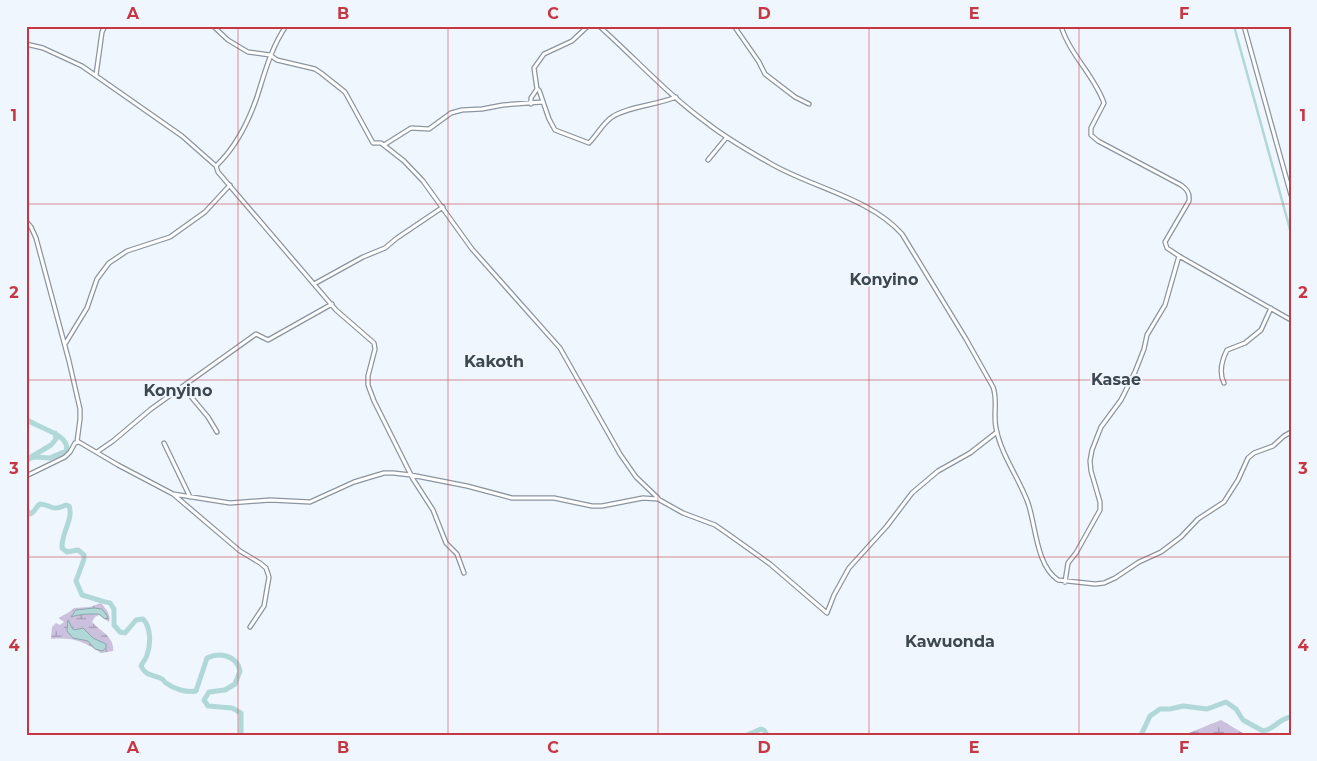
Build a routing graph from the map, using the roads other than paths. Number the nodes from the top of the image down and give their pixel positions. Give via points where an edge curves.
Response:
1 (105, 26) edge
2 (213, 26) edge
3 (286, 26) edge
4 (588, 26) edge
5 (599, 26) edge
6 (734, 26) edge
7 (1061, 26) edge
8 (1244, 26) edge
9 (26, 44) edge
10 (270, 55) junction
11 (96, 75) junction
12 (537, 88) junction
13 (676, 97) junction
14 (542, 102) junction
15 (531, 104) junction
16 (809, 104) dead end
17 (727, 137) junction
18 (383, 145) junction
19 (708, 160) dead end
20 (216, 166) junction
21 (230, 185) junction
22 (1291, 195) edge
23 (443, 207) junction
24 (26, 221) edge
25 (1180, 256) junction
26 (314, 284) junction
27 (332, 304) junction
28 (1271, 308) junction
29 (1291, 320) edge
30 (65, 344) junction
31 (1224, 383) dead end
32 (183, 388) junction
33 (218, 432) dead end
34 (997, 432) junction
35 (1291, 432) edge
36 (77, 442) junction
37 (164, 444) dead end
38 (97, 452) dead end
39 (411, 475) junction
40 (26, 476) edge
41 (173, 494) junction
42 (190, 497) junction
43 (658, 498) junction
44 (464, 573) dead end
45 (1065, 582) junction
46 (250, 627) dead end

1 - 11 street
2 - 10 street via 236,46 248,52
3 - 10 street
4 - 12 street via 572,41 549,50 540,58 534,68
5 - 13 street
6 - 16 street via 765,74
7 - 25 street via 1104,103 1091,128 1091,135 1188,192 1189,200 1165,242 1167,248
8 - 22 street
9 - 11 street via 64,57
10 - 18 street via 286,63 315,70 342,89 372,140
10 - 20 street via 242,132 235,146
11 - 20 street via 182,136
12 - 14 street
12 - 15 street
13 - 14 street via 612,117 589,142 555,130
13 - 17 street
14 - 15 street
15 - 18 street via 462,110 429,129 411,128
17 - 19 street
17 - 34 street via 780,169 846,196 898,229 966,339 996,395
18 - 23 street via 404,161
20 - 21 street
21 - 26 street
21 - 30 street via 205,212 170,237 127,251 109,263 97,279 87,308
23 - 26 street via 385,248
23 - 43 street via 472,250 560,348 620,454 636,477
24 - 30 street via 36,238
25 - 28 street
25 - 45 street via 1161,314 1147,335 1121,400 1096,439 1090,461 1100,510 1068,563
26 - 27 street
27 - 32 street via 268,340 256,334
27 - 39 street via 374,343 368,385
28 - 29 street
28 - 31 street via 1260,330 1245,343 1227,350 1222,359
30 - 36 street via 80,409
32 - 33 street
32 - 38 street
34 - 43 street via 970,453 938,471 912,493 849,568 827,613 770,564 715,525 683,513
34 - 45 street via 1029,504 1044,560 1055,578
35 - 45 street via 1273,446 1248,458 1224,502 1198,519 1161,552 1110,581 1095,584
36 - 40 street via 68,455
36 - 41 street
37 - 42 street
39 - 42 street via 384,473 372,476 303,503 270,500 230,503
39 - 43 street via 512,498 554,498 592,506
39 - 44 street via 433,510 446,543 457,554
41 - 42 street
41 - 46 street via 240,551 266,568 270,577 264,606

